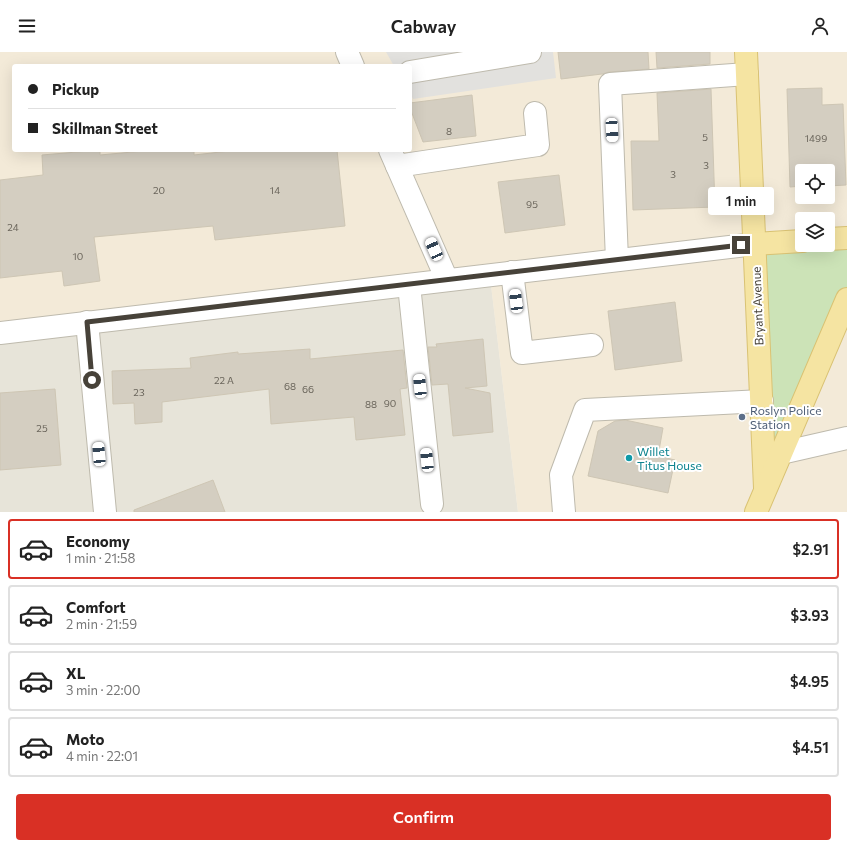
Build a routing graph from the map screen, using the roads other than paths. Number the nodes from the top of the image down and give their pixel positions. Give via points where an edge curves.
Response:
1 (347, 52) edge
2 (530, 52) edge
3 (746, 52) edge
4 (352, 64) edge
5 (412, 72) edge
6 (747, 74) junction
7 (535, 113) dead end
8 (393, 158) edge
9 (847, 238) edge
10 (835, 239) edge
11 (795, 241) edge
12 (755, 244) junction
13 (617, 260) junction
14 (512, 272) junction
15 (447, 280) junction
16 (409, 285) junction
17 (847, 299) edge
18 (87, 322) junction
19 (0, 333) edge
20 (592, 345) dead end
21 (762, 401) junction
22 (847, 438) edge
23 (780, 453) junction
24 (765, 488) junction
25 (432, 504) dead end
26 (105, 512) edge
27 (564, 512) edge
28 (756, 512) edge

1 - 4 street
2 - 5 street
3 - 6 main road, Bryant Avenue
6 - 12 main road, Bryant Avenue
6 - 13 street via 610,84
7 - 8 street via 538,145
8 - 15 street
9 - 10 main road
11 - 12 main road
12 - 13 street
12 - 21 main road, Bryant Avenue
13 - 14 street
14 - 15 street
14 - 20 street via 522,353
15 - 16 street
16 - 18 street
16 - 25 street
17 - 23 main road
18 - 19 street
18 - 26 street
21 - 24 main road, Bryant Avenue
21 - 27 street via 585,410 561,475
22 - 23 street
23 - 24 main road
24 - 28 main road

